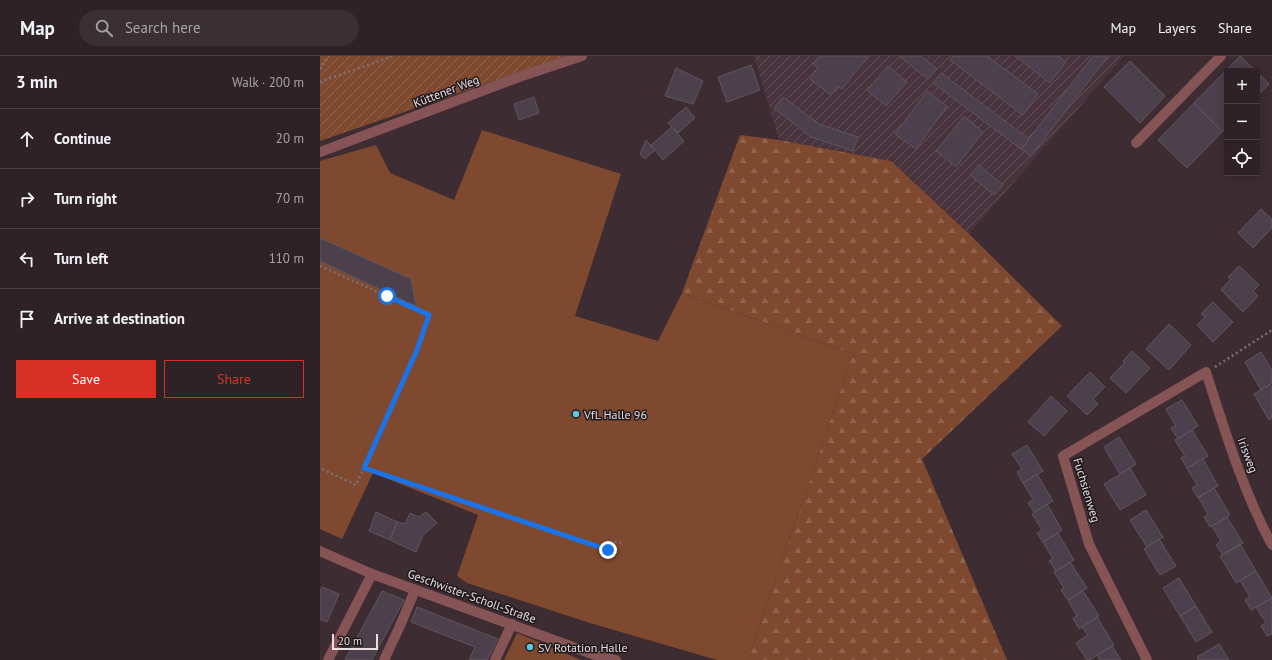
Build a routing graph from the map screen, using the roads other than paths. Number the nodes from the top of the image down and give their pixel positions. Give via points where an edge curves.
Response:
1 (582, 56) edge
2 (1221, 56) edge
3 (1136, 143) dead end
4 (320, 152) edge
5 (1206, 372) joint
6 (1272, 545) edge
7 (320, 552) edge
8 (372, 574) junction
9 (415, 590) junction
10 (512, 624) junction
11 (320, 656) edge
12 (327, 660) edge
13 (384, 660) edge
14 (495, 660) edge
15 (616, 660) edge
16 (1147, 660) edge

1 - 4 street, Küttener Weg
2 - 3 street
5 - 6 street, Irisweg via 1233,454
5 - 16 street, Fuchsienweg via 1063,456 1089,544
7 - 8 street, Geschwister-Scholl-Straße
8 - 9 street, Geschwister-Scholl-Straße
8 - 12 street
9 - 10 street, Geschwister-Scholl-Straße
9 - 13 street
10 - 14 street
10 - 15 street, Geschwister-Scholl-Straße via 595,655
11 - 12 street

